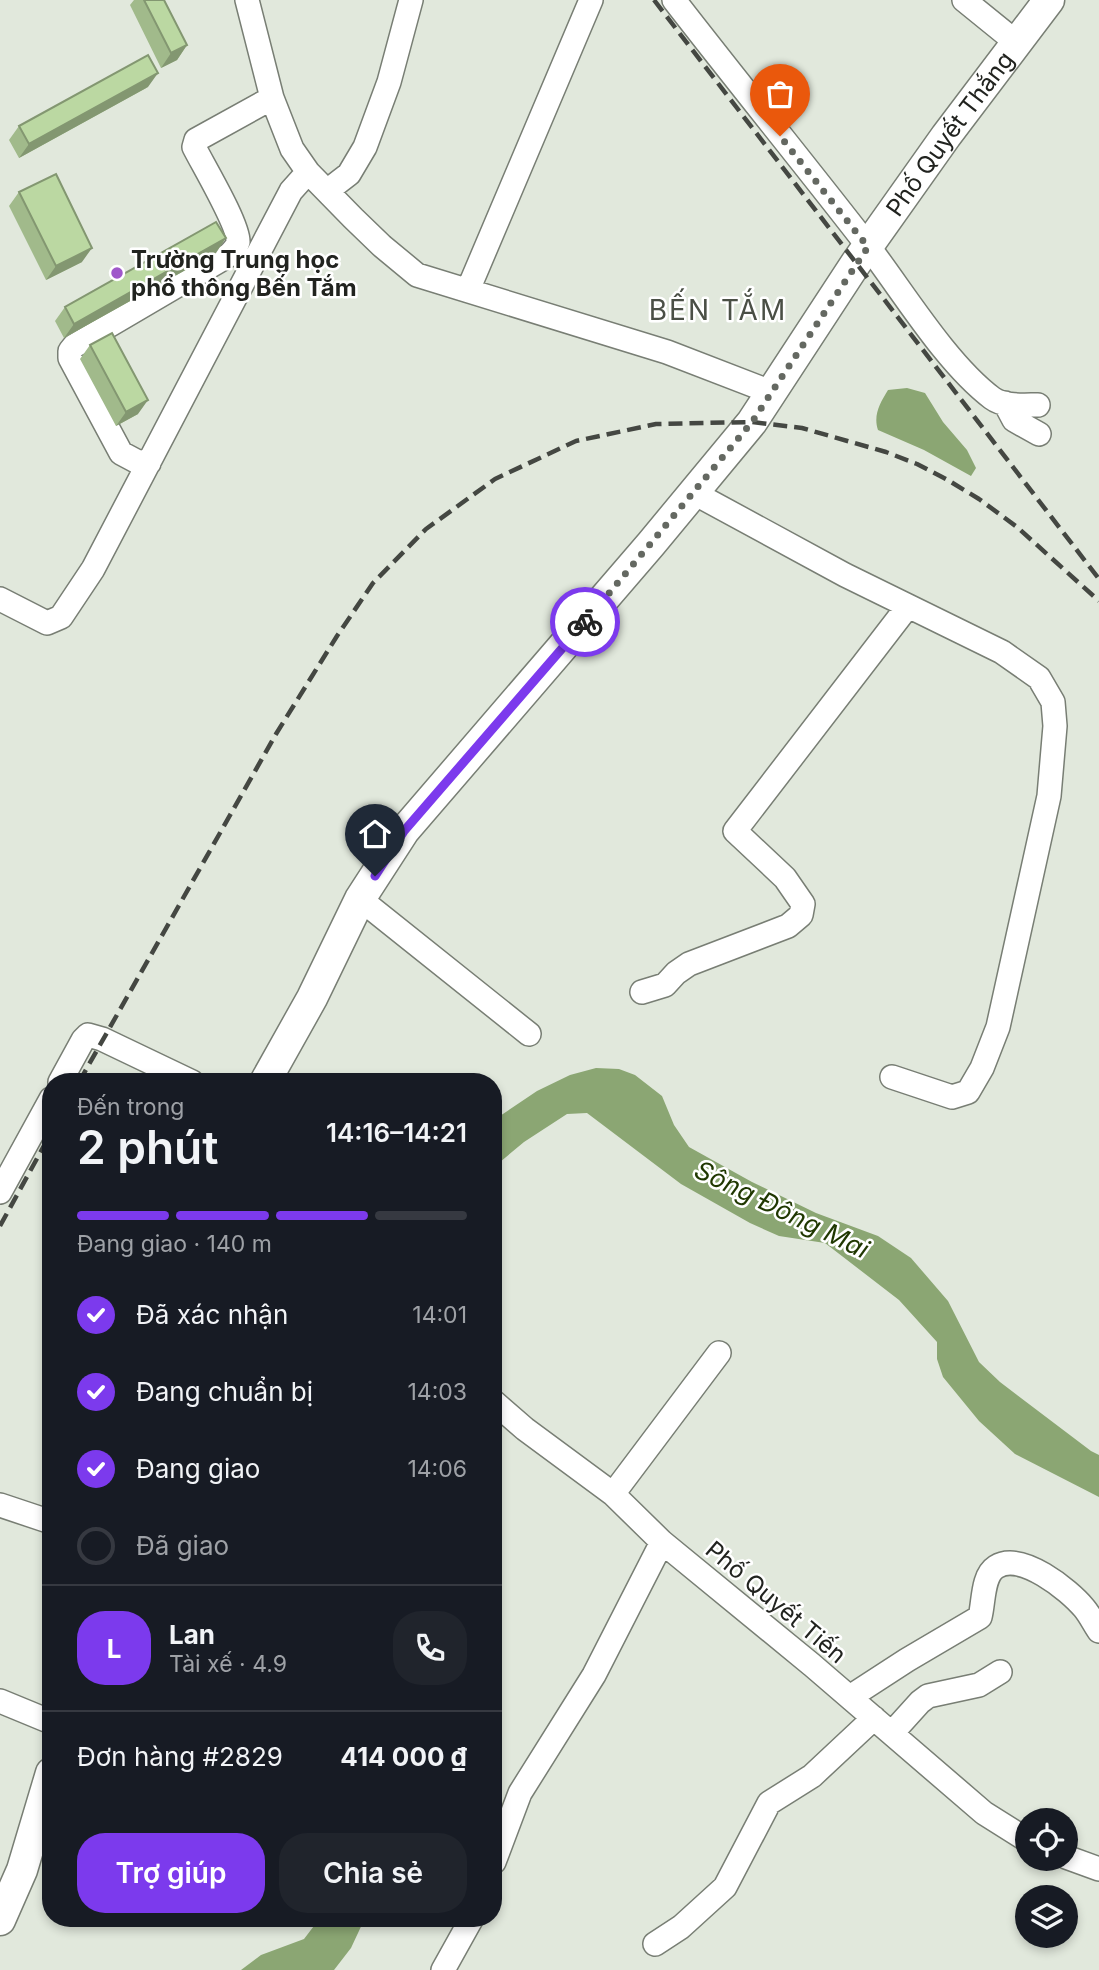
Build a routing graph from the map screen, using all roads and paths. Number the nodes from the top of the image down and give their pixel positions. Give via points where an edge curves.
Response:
1 (247, 0) edge
2 (411, 0) edge
3 (591, 0) edge
4 (674, 0) edge
5 (964, 0) edge
6 (1049, 0) edge
7 (1017, 43) junction
8 (272, 98) junction
9 (309, 172) junction
10 (327, 191) junction
11 (868, 247) junction
12 (468, 290) junction
13 (771, 392) junction
14 (1005, 403) junction
15 (1038, 405) dead end
16 (1039, 434) dead end
17 (149, 463) junction
18 (694, 493) junction
19 (0, 599) edge
20 (908, 606) junction
21 (360, 899) junction
22 (642, 992) dead end
23 (529, 1034) dead end
24 (65, 1073) edge
25 (173, 1073) edge
26 (270, 1073) edge
27 (892, 1077) dead end
28 (42, 1115) edge
29 (0, 1192) edge
30 (719, 1353) dead end
31 (502, 1409) edge
32 (613, 1494) junction
33 (0, 1505) edge
34 (42, 1519) edge
35 (662, 1542) junction
36 (1099, 1632) edge
37 (1000, 1672) dead end
38 (850, 1698) junction
39 (0, 1701) edge
40 (42, 1718) edge
41 (883, 1725) junction
42 (42, 1803) edge
43 (1015, 1833) edge
44 (502, 1841) edge
45 (1078, 1861) edge
46 (1099, 1869) edge
47 (0, 1920) edge
48 (467, 1927) edge
49 (655, 1944) dead end
50 (443, 1970) edge

1 - 8 street
2 - 10 street via 365,147 349,174
3 - 12 street
4 - 11 street
5 - 7 street
6 - 7 main road, Phố Quyết Thắng
7 - 11 main road, Phố Quyết Thắng
8 - 9 street via 292,149
8 - 17 street via 194,143 233,224 237,246 70,351 121,453
9 - 10 street
9 - 17 street via 291,191
10 - 12 street via 417,275
11 - 13 main road, Phố Quyết Thắng
11 - 14 street via 943,347 994,400
12 - 13 street via 667,352
13 - 18 main road, Phố Quyết Thắng
14 - 15 street
14 - 16 street via 1014,420
17 - 19 street via 93,569 61,617 47,623
18 - 20 street
18 - 21 main road, Phố Quyết Thắng via 404,831
20 - 22 street via 735,831 792,887 803,904 800,915 788,926 698,960 665,985
20 - 27 street via 1002,652 1040,678 1053,702 1055,726 1049,796 998,1027 982,1068 968,1092 952,1097
21 - 23 street
21 - 26 main road, Phố Quyết Thắng
24 - 25 street via 88,1035
28 - 29 street
30 - 32 street
31 - 32 street, Phố Quyết Tiến
32 - 35 street, Phố Quyết Tiến
33 - 34 street
35 - 38 street, Phố Quyết Tiến
35 - 44 street via 594,1675 520,1793
36 - 38 street via 1073,1598 1028,1566 1013,1562 996,1567 986,1578 980,1617
37 - 41 street via 979,1685 928,1696
38 - 41 street, Phố Quyết Tiến
39 - 40 street
41 - 43 street, Phố Quyết Tiến via 984,1814
41 - 49 street via 769,1802 725,1887
42 - 47 main road via 22,1870
45 - 46 street
48 - 50 street

